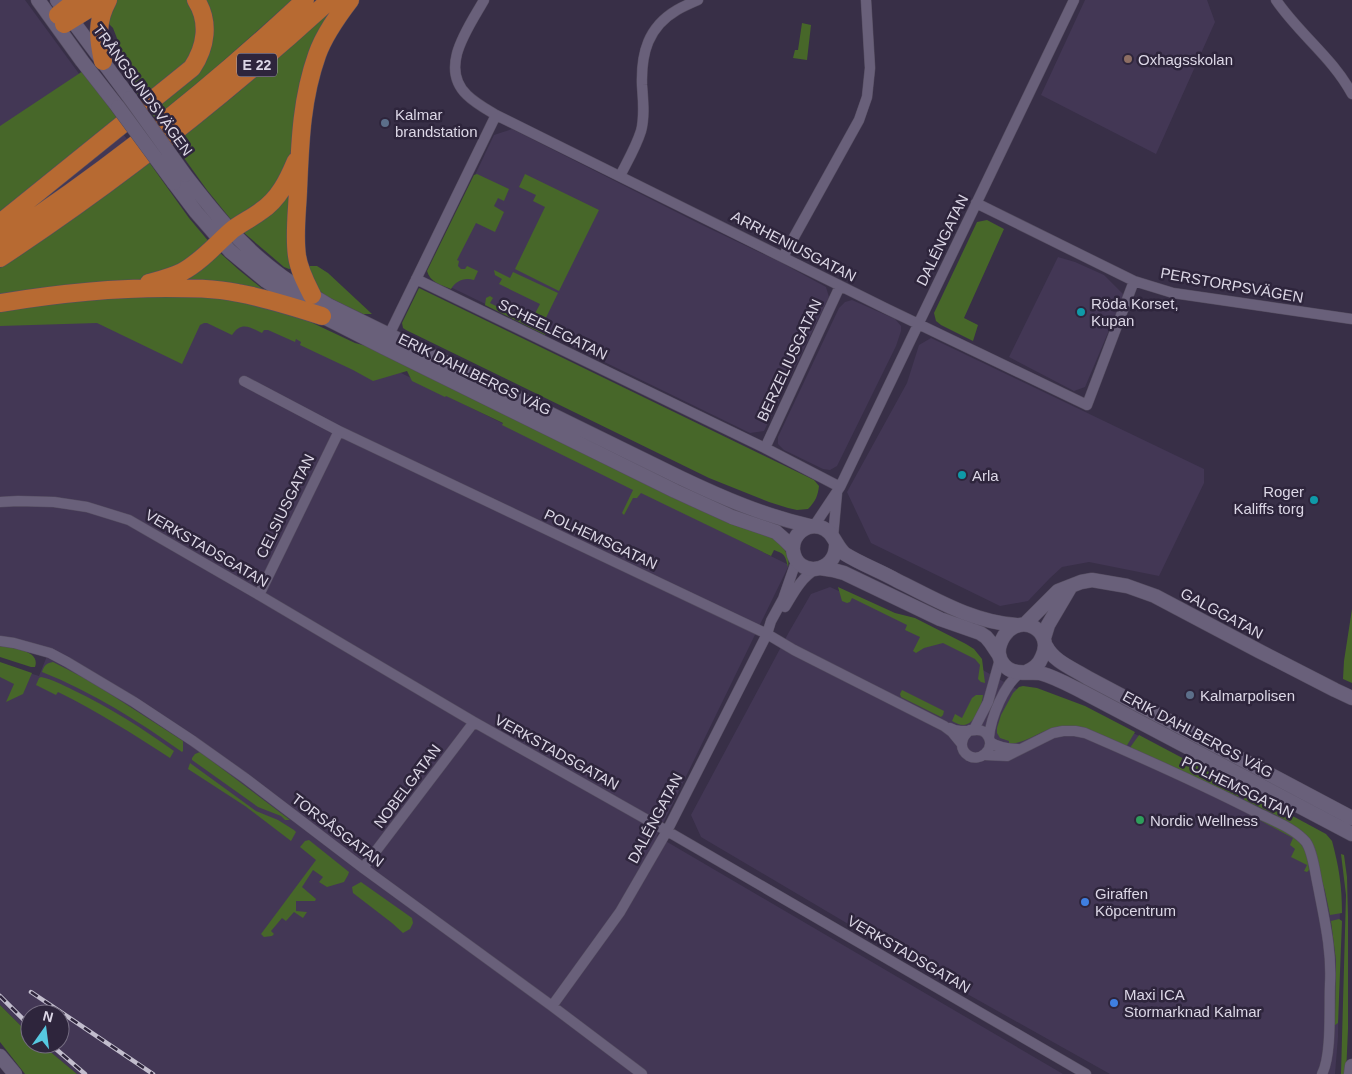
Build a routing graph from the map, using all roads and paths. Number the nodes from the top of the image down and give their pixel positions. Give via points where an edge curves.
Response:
1 (38, 0) edge
2 (46, 0) edge
3 (103, 0) edge
4 (108, 0) edge
5 (196, 0) edge
6 (304, 0) edge
7 (330, 0) edge
8 (350, 0) edge
9 (484, 0) edge
10 (698, 0) edge
11 (866, 0) edge
12 (1074, 0) edge
13 (1276, 0) edge
14 (65, 11) edge
15 (103, 61) junction
16 (104, 87) junction
17 (1352, 94) edge
18 (496, 115) junction
19 (299, 154) junction
20 (620, 176) junction
21 (180, 179) junction
22 (976, 203) junction
23 (0, 223) edge
24 (226, 236) junction
25 (0, 241) edge
26 (783, 257) junction
27 (0, 258) edge
28 (416, 279) junction
29 (1134, 281) junction
30 (840, 286) junction
31 (134, 288) junction
32 (312, 295) junction
33 (0, 303) edge
34 (322, 316) junction
35 (1352, 319) edge
36 (918, 324) junction
37 (386, 341) junction
38 (244, 381) dead end
39 (338, 431) junction
40 (765, 448) junction
41 (838, 489) junction
42 (0, 502) edge
43 (812, 526) junction
44 (834, 541) junction
45 (795, 554) junction
46 (818, 569) junction
47 (1071, 586) junction
48 (259, 595) junction
49 (1020, 625) junction
50 (766, 634) junction
51 (0, 641) edge
52 (1045, 642) junction
53 (1000, 657) junction
54 (1023, 672) junction
55 (1352, 698) edge
56 (474, 722) junction
57 (944, 726) junction
58 (972, 730) junction
59 (989, 739) junction
60 (961, 743) junction
61 (1019, 749) junction
62 (985, 755) junction
63 (1352, 818) edge
64 (667, 831) junction
65 (1352, 834) edge
66 (363, 868) junction
67 (552, 1006) junction
68 (0, 1056) edge
69 (0, 1065) edge
70 (1352, 1066) edge
71 (6, 1074) edge
72 (15, 1074) edge
73 (642, 1074) edge
74 (1086, 1074) edge
75 (1322, 1074) edge
76 (1351, 1074) edge

1 - 16 main road, TRÅNGSUNDSVÄGEN
2 - 14 main road, TRÅNGSUNDSVÄGEN
3 - 14 highway
4 - 15 highway via 99,30
5 - 23 highway via 203,14 205,34 192,68
6 - 25 highway, E 22 via 234,64 148,134
7 - 27 highway, E 22 via 159,145
8 - 19 highway via 331,26 317,54 305,97
9 - 18 street, ARRHENIUSGATAN via 461,40 455,65 461,88
10 - 20 street via 667,17 646,46 642,60 644,105 641,130
11 - 26 street via 870,68 867,96 859,120
12 - 22 street, DALÉNGATAN
13 - 17 street via 1344,78
14 - 15 main road, TRÅNGSUNDSVÄGEN
14 - 16 main road, TRÅNGSUNDSVÄGEN
15 - 21 main road, TRÅNGSUNDSVÄGEN, bridge
16 - 21 main road, TRÅNGSUNDSVÄGEN, bridge
18 - 20 street, ARRHENIUSGATAN
18 - 28 street
19 - 24 highway via 287,182 272,202
19 - 32 highway via 296,245 300,268
20 - 26 street, ARRHENIUSGATAN
21 - 24 main road, ERIK DAHLBERGS VÄG via 217,216
22 - 29 street, PERSTORPSVÄGEN
22 - 36 street, DALÉNGATAN
24 - 31 highway via 183,271
24 - 32 main road, ERIK DAHLBERGS VÄG via 244,245 276,272
24 - 34 main road, ERIK DAHLBERGS VÄG via 235,256
26 - 30 street, ARRHENIUSGATAN
28 - 37 street
28 - 40 street, SCHEELEGATAN
29 - 35 street, PERSTORPSVÄGEN via 1173,293
29 - 36 street, ARRHENIUSGATAN via 1087,405
30 - 36 street, ARRHENIUSGATAN
30 - 40 street, BERZELIUSGATAN
31 - 33 highway
31 - 34 highway via 237,292
32 - 37 main road, ERIK DAHLBERGS VÄG
34 - 37 main road, ERIK DAHLBERGS VÄG
36 - 41 street, DALÉNGATAN
37 - 43 main road, ERIK DAHLBERGS VÄG via 720,496 777,518
37 - 45 main road, ERIK DAHLBERGS VÄG via 675,490 732,517 776,532
38 - 39 street, POLHEMSGATAN
39 - 48 street, CELSIUSGATAN
39 - 50 street, POLHEMSGATAN
40 - 41 street, SCHEELEGATAN
41 - 43 street, DALÉNGATAN
41 - 44 street, DALÉNGATAN
42 - 48 street, VERKSTADSGATAN via 54,502 87,507 129,520
43 - 44 main road, ERIK DAHLBERGS VÄG via 825,529
43 - 45 main road via 795,538
44 - 46 main road via 833,559
44 - 49 main road, ERIK DAHLBERGS VÄG via 844,553 959,611 990,622
45 - 46 main road, ERIK DAHLBERGS VÄG via 799,563
45 - 50 street, DALÉNGATAN via 783,599
46 - 50 street, DALÉNGATAN via 805,576
46 - 53 main road, ERIK DAHLBERGS VÄG via 844,573 940,619 975,631 986,637
47 - 49 main road, GALGGATAN via 1053,595
47 - 52 main road via 1048,625
47 - 55 main road, GALGGATAN via 1092,580 1141,590
48 - 56 street, VERKSTADSGATAN
49 - 52 main road, ERIK DAHLBERGS VÄG via 1035,627
49 - 53 main road via 1009,630 1003,639
50 - 57 street, POLHEMSGATAN
50 - 64 street, DALÉNGATAN
51 - 66 street, TORSÅSGATAN via 50,653 134,702 245,778
52 - 54 main road via 1040,661 1033,669
52 - 63 main road, ERIK DAHLBERGS VÄG via 1056,659 1088,678
53 - 54 main road, ERIK DAHLBERGS VÄG via 1008,668
53 - 58 street via 988,702
54 - 59 street via 1010,683 994,713
54 - 65 main road, ERIK DAHLBERGS VÄG via 1040,673 1083,692
56 - 64 street, VERKSTADSGATAN
56 - 66 street, NOBELGATAN
57 - 58 street, POLHEMSGATAN via 961,731
57 - 60 street, POLHEMSGATAN
58 - 59 street via 986,733
58 - 60 street
59 - 61 street via 996,746
59 - 62 street
60 - 62 street via 963,750 972,758
61 - 62 street, POLHEMSGATAN via 1007,756
61 - 75 street, POLHEMSGATAN via 1053,733 1085,733 1240,804 1302,838 1313,860 1331,968 1328,1046
64 - 67 street, DALÉNGATAN via 620,912
64 - 74 street, VERKSTADSGATAN
66 - 67 street, TORSÅSGATAN
67 - 73 street, TORSÅSGATAN
68 - 72 main road
69 - 71 main road
70 - 76 main road

